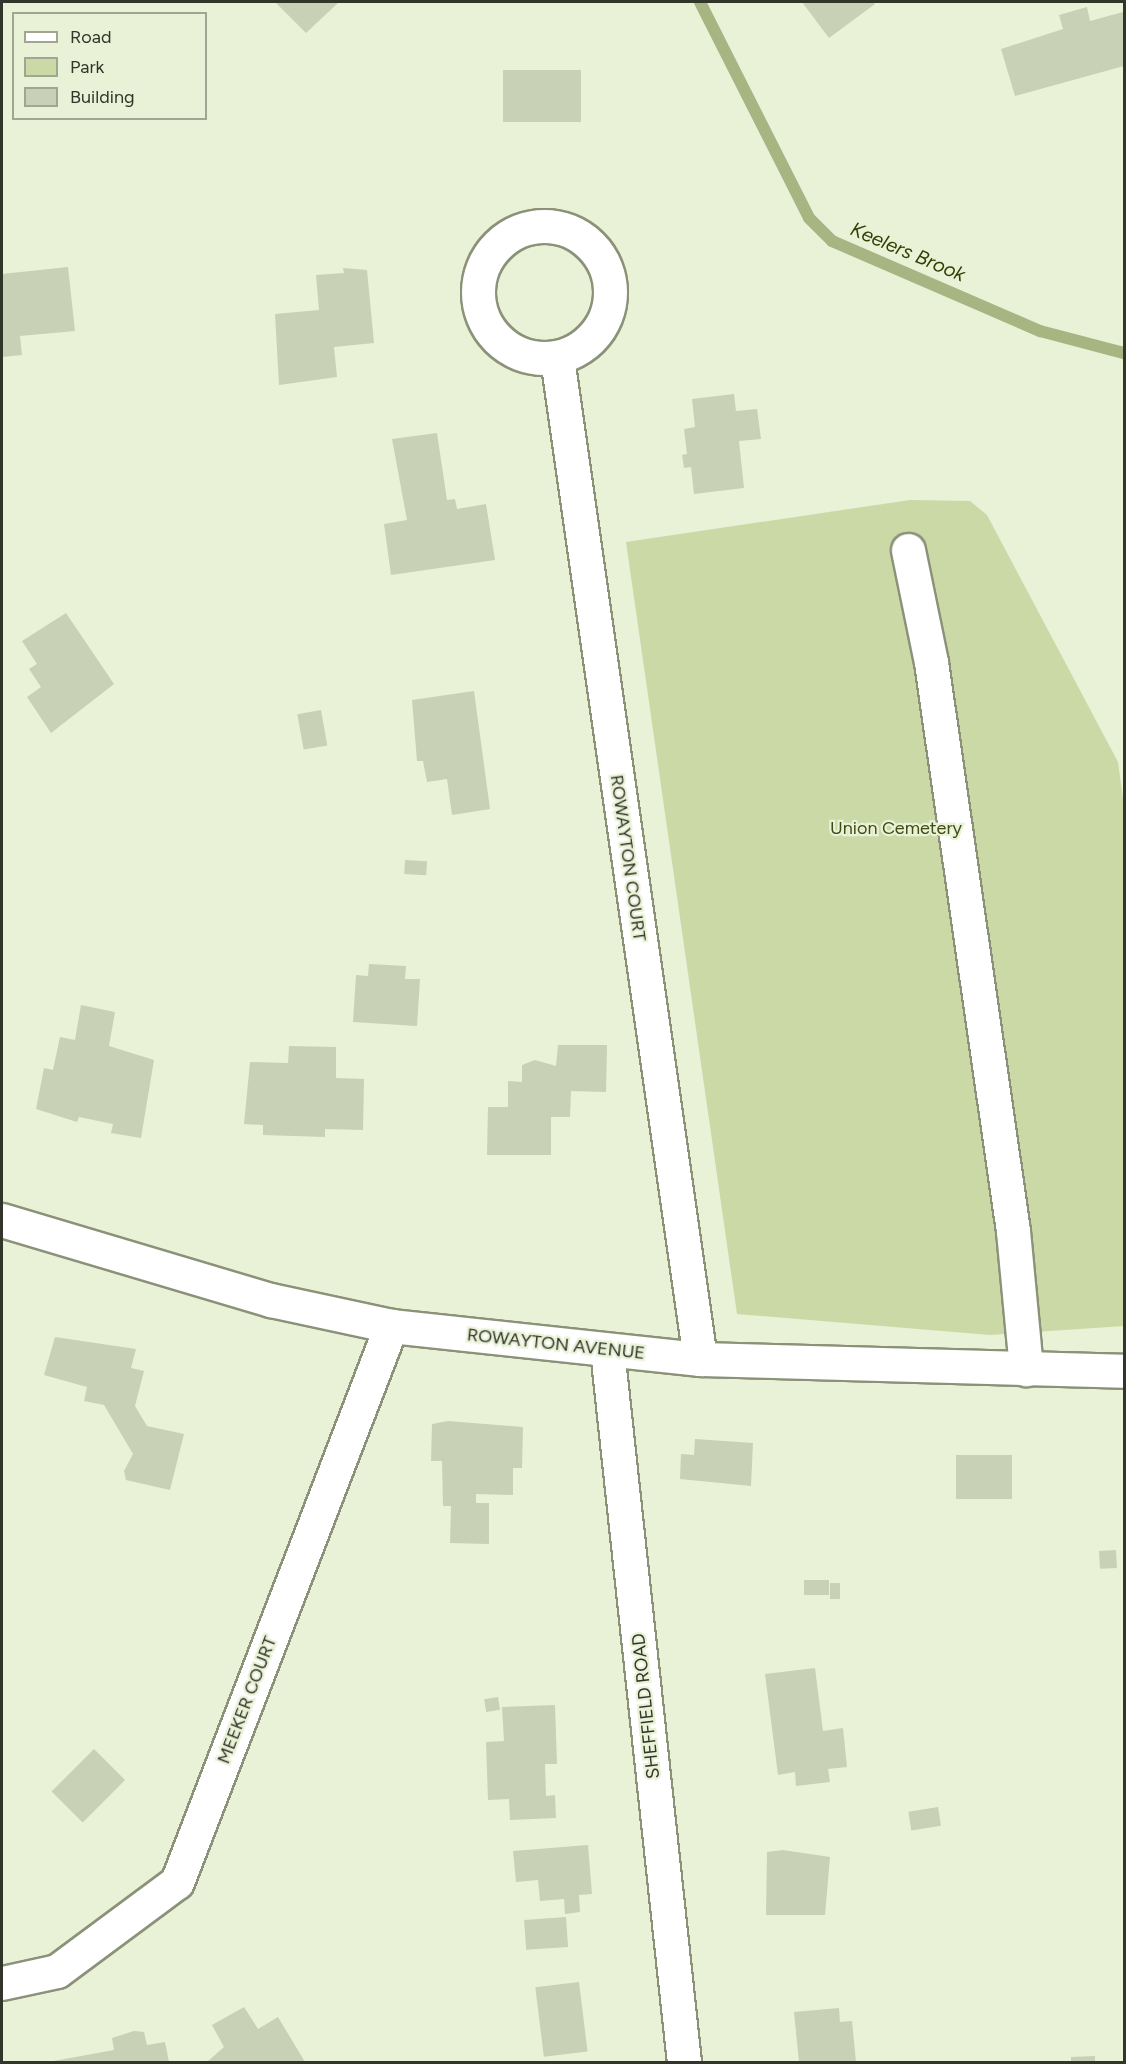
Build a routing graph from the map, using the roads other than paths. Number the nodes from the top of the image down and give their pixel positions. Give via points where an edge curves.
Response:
1 (557, 357) junction
2 (908, 550) dead end
3 (2, 1220) edge
4 (391, 1326) junction
5 (607, 1350) junction
6 (700, 1359) junction
7 (1026, 1369) junction
8 (1125, 1371) edge
9 (2, 1983) edge
10 (684, 2062) edge

1 - 1 street via 579,349 598,332 610,286 603,262 589,243 568,230 544,225 514,234 485,262 478,286 481,310 491,332 510,349 532,357
1 - 6 street, ROWAYTON COURT
2 - 7 street via 931,662 1013,1231
3 - 4 street, ROWAYTON AVENUE via 281,1303
4 - 5 street, ROWAYTON AVENUE
4 - 9 street, MEEKER COURT via 177,1882 57,1971
5 - 6 street, ROWAYTON AVENUE
5 - 10 street, SHEFFIELD ROAD
6 - 7 street, ROWAYTON AVENUE
7 - 8 street, ROWAYTON AVENUE

